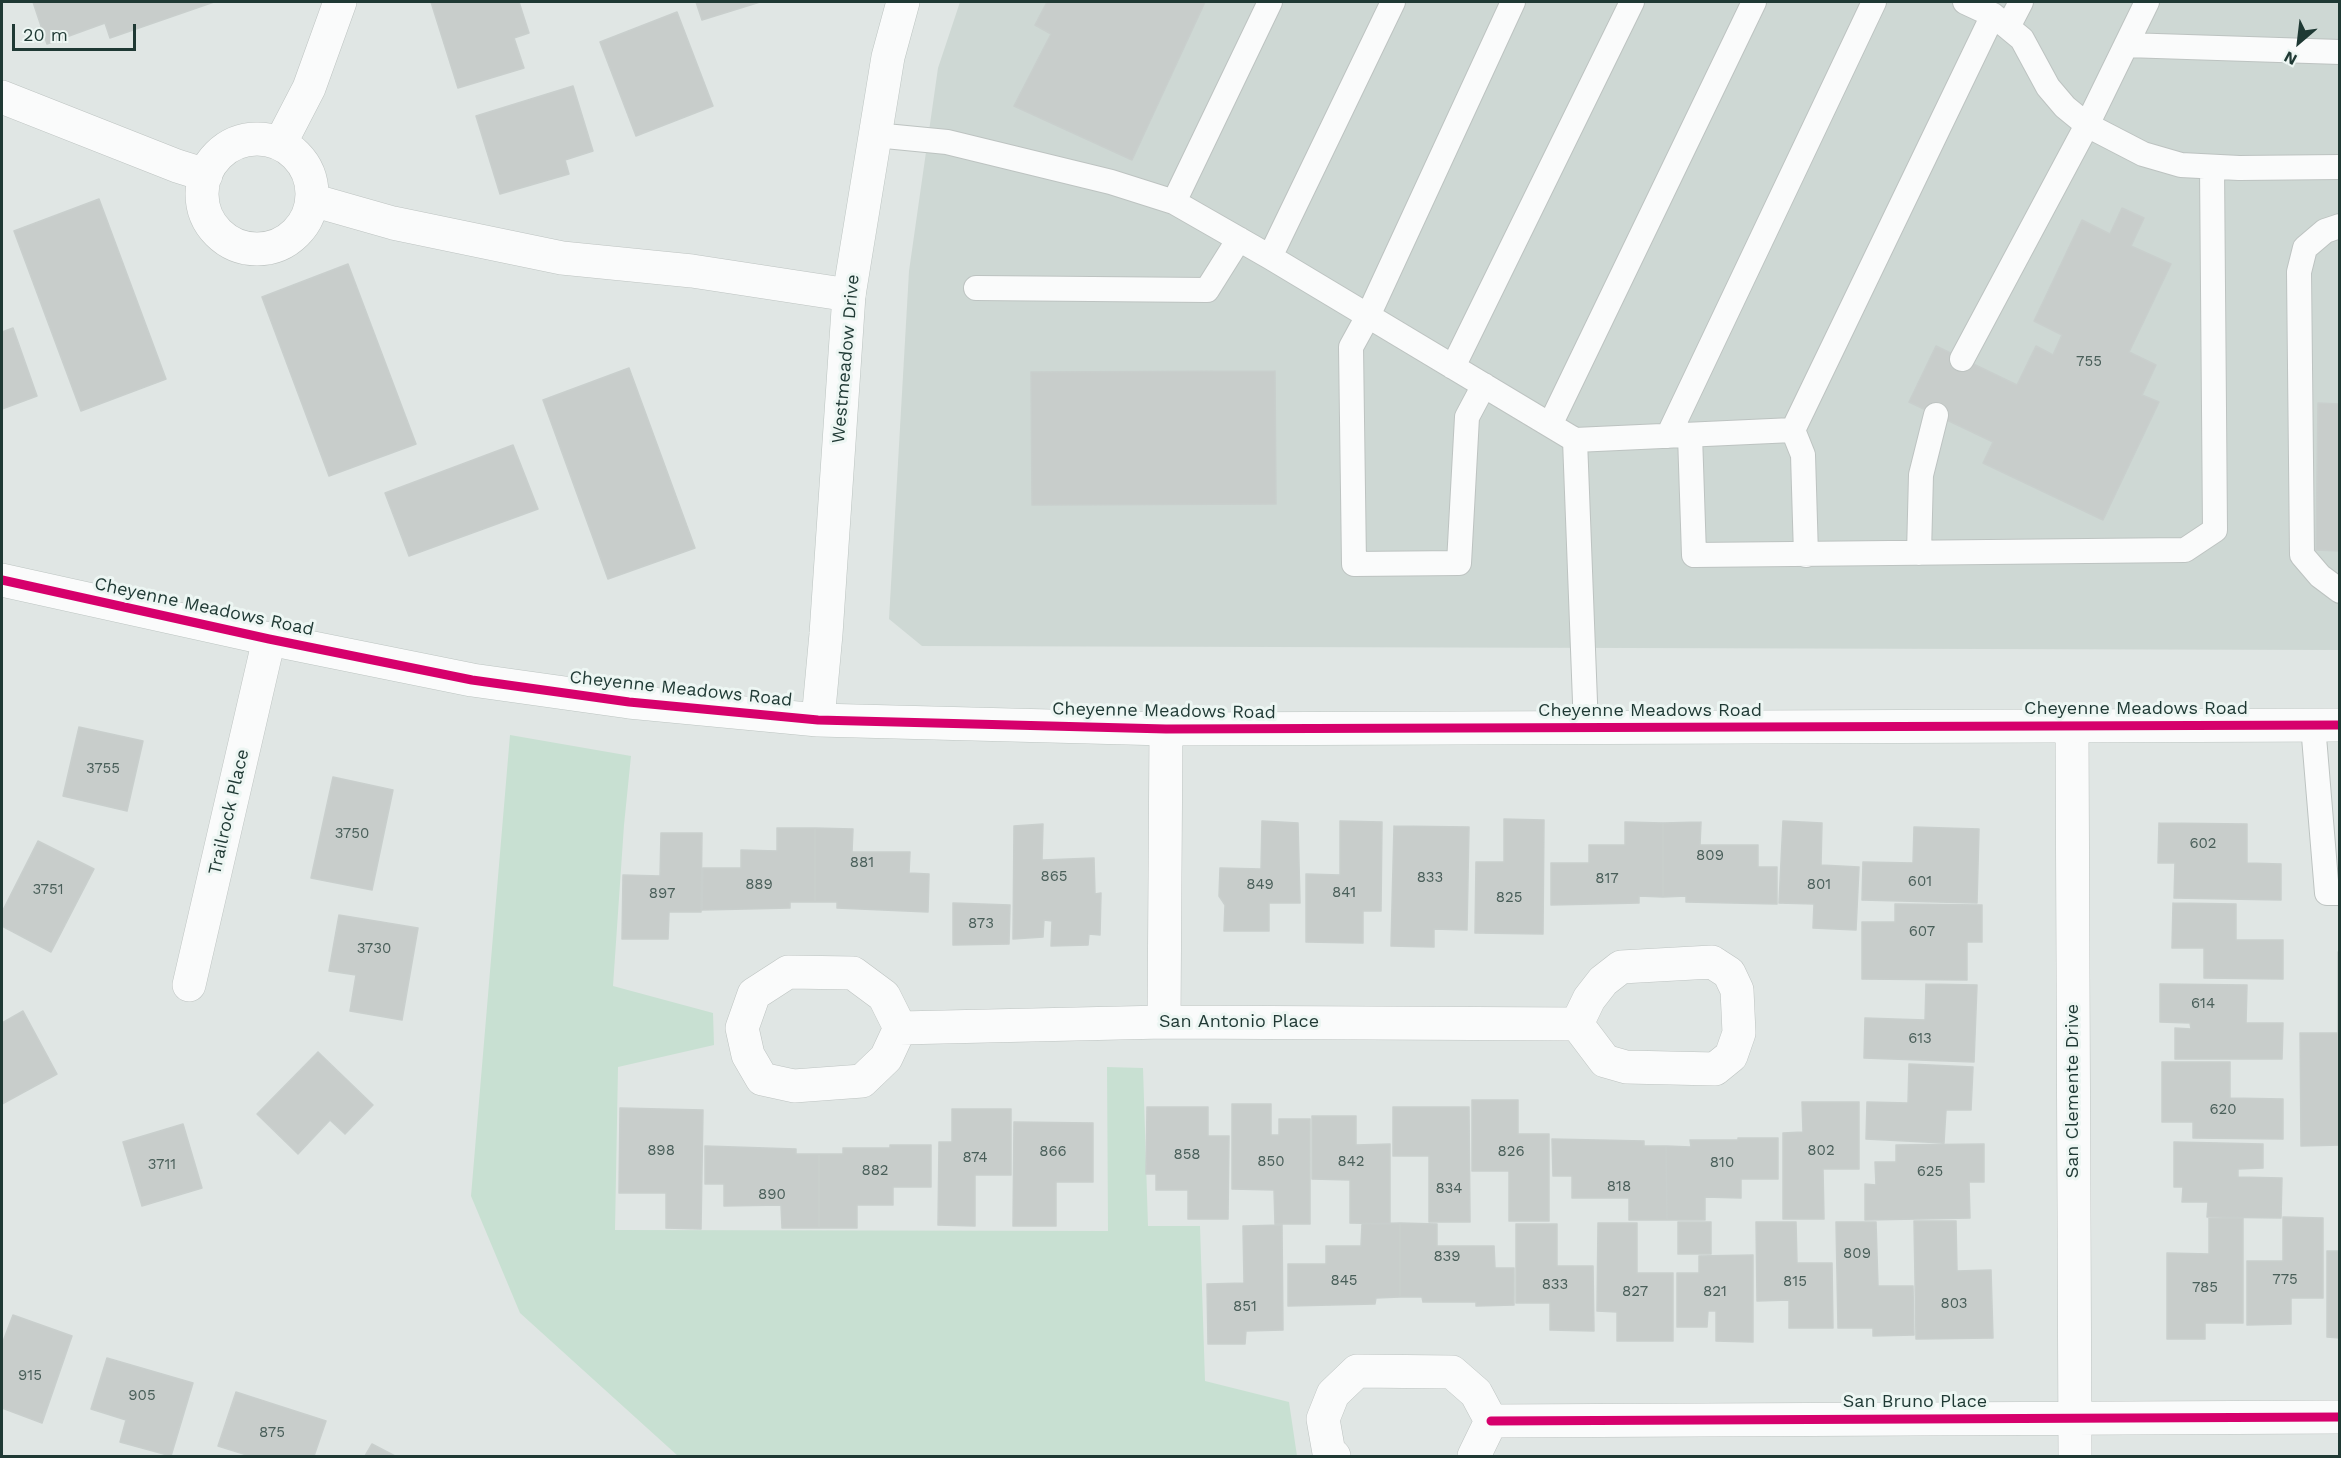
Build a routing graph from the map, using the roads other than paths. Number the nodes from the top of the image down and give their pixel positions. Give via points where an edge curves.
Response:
1 (340, 2) edge
2 (903, 2) edge
3 (1270, 2) edge
4 (1393, 2) edge
5 (1513, 2) edge
6 (1632, 2) edge
7 (1754, 2) edge
8 (1874, 2) edge
9 (1965, 2) edge
10 (2021, 2) edge
11 (2148, 2) edge
12 (2000, 21) junction
13 (2126, 45) junction
14 (2340, 52) edge
15 (2, 97) edge
16 (2087, 124) junction
17 (875, 135) junction
18 (280, 144) junction
19 (2212, 167) junction
20 (2340, 167) edge
21 (206, 175) junction
22 (312, 200) junction
23 (1174, 202) junction
24 (2340, 225) edge
25 (1239, 239) junction
26 (1270, 257) junction
27 (976, 288) dead end
28 (849, 295) junction
29 (1368, 316) junction
30 (1962, 359) dead end
31 (1453, 367) junction
32 (1484, 385) junction
33 (1936, 415) dead end
34 (1550, 425) junction
35 (1793, 430) junction
36 (1679, 436) junction
37 (1575, 440) junction
38 (1919, 553) junction
39 (1806, 555) junction
40 (2, 580) edge
41 (2340, 591) edge
42 (269, 639) junction
43 (818, 720) junction
44 (2326, 725) edge
45 (2072, 726) junction
46 (1586, 728) junction
47 (1166, 729) junction
48 (2340, 893) edge
49 (189, 985) dead end
50 (1164, 1022) junction
51 (1577, 1024) junction
52 (900, 1028) junction
53 (2074, 1417) junction
54 (2340, 1417) edge
55 (1491, 1420) junction
56 (1335, 1456) edge
57 (1474, 1456) edge
58 (2075, 1456) edge

1 - 18 street via 309,88
2 - 17 street, Westmeadow Drive via 888,57
3 - 23 lane
4 - 26 lane
5 - 29 lane
6 - 31 lane
7 - 34 lane
8 - 36 lane
9 - 12 lane
10 - 12 lane
11 - 13 lane
12 - 16 lane via 2022,39 2048,87
12 - 35 lane
13 - 14 lane
13 - 16 lane
15 - 21 street
16 - 19 lane via 2143,154 2181,165
16 - 30 lane
17 - 23 lane via 947,142 1111,182
17 - 28 street, Westmeadow Drive
18 - 21 street via 246,140 230,146 215,158
18 - 22 street via 305,167
19 - 20 lane
19 - 38 lane via 2214,530 2186,550
21 - 22 street via 202,194 214,229 246,249 265,249 283,243 308,217
22 - 28 street via 393,223 562,258 692,271
23 - 25 lane
24 - 41 lane via 2325,231 2305,248 2299,272 2302,555
25 - 26 lane
25 - 27 lane via 1206,290
26 - 29 lane
28 - 43 street, Westmeadow Drive
29 - 31 lane
29 - 32 lane via 1351,347 1354,564 1459,563 1467,417
31 - 32 lane
32 - 34 lane
33 - 38 lane via 1921,475
34 - 37 lane
35 - 36 lane
35 - 39 lane via 1803,455
36 - 37 lane
36 - 39 lane via 1694,555
37 - 46 lane
38 - 39 lane
40 - 42 street, Cheyenne Meadows Road
42 - 43 street, Cheyenne Meadows Road via 472,680 629,702
42 - 49 street, Trailrock Place
43 - 47 street, Cheyenne Meadows Road
44 - 45 street, Cheyenne Meadows Road
44 - 48 lane via 2327,893
45 - 46 street, Cheyenne Meadows Road
45 - 53 street, San Clemente Drive
46 - 47 street, Cheyenne Meadows Road
47 - 50 street
50 - 51 street, San Antonio Place
50 - 52 street, San Antonio Place
51 - 51 street via 1589,999 1621,967 1713,962 1729,973 1737,990 1739,1034 1731,1056 1715,1069 1626,1067 1605,1060
52 - 52 street via 884,996 853,973 788,972 754,994 742,1028 748,1055 762,1079 794,1086 862,1081 886,1058
53 - 54 street, San Bruno Place
53 - 55 street, San Bruno Place
53 - 58 street, San Clemente Drive
55 - 56 street via 1476,1392 1452,1372 1357,1371 1333,1394 1323,1419 1329,1453
55 - 57 street

